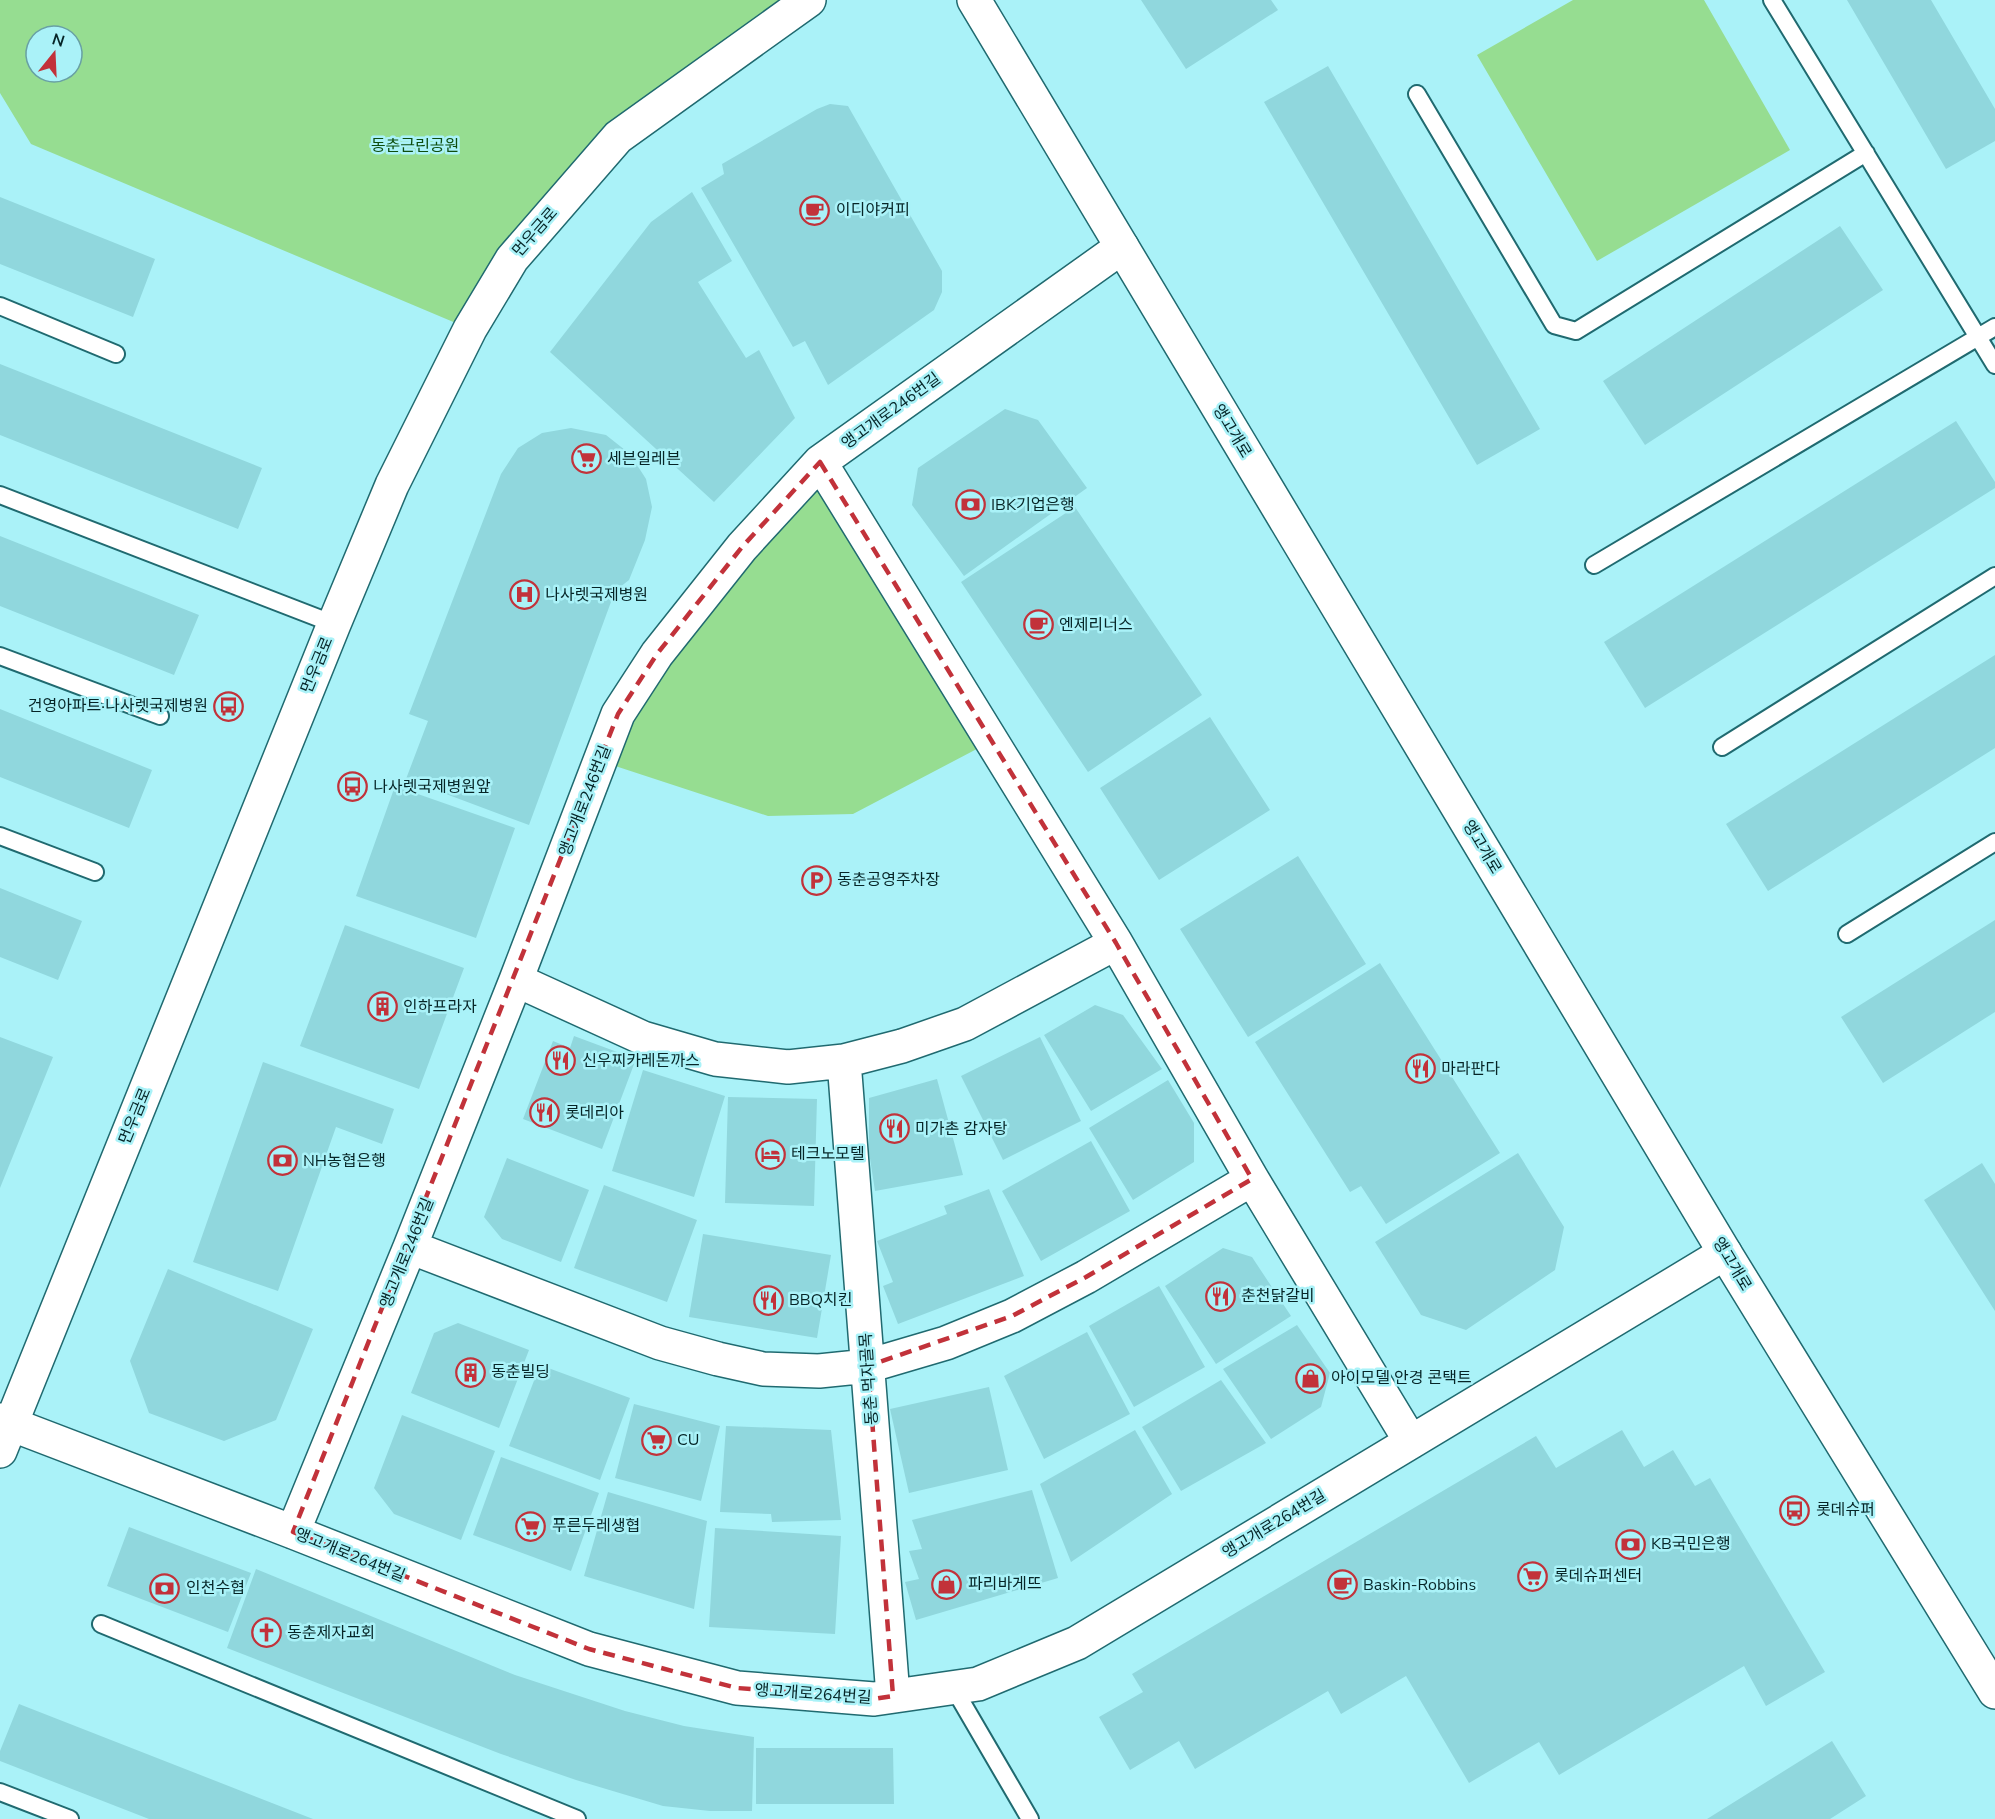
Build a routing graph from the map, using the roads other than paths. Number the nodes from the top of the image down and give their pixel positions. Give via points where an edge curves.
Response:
1 (809, 0) edge
2 (974, 0) edge
3 (1772, 0) edge
4 (1418, 94) dead end
5 (1866, 153) junction
6 (1122, 247) junction
7 (0, 306) edge
8 (1995, 327) edge
9 (1978, 337) junction
10 (116, 354) dead end
11 (1995, 365) edge
12 (820, 462) junction
13 (0, 495) edge
14 (1594, 565) dead end
15 (1995, 576) edge
16 (334, 624) junction
17 (0, 656) edge
18 (160, 717) dead end
19 (1722, 747) dead end
20 (0, 836) edge
21 (1995, 842) edge
22 (95, 872) dead end
23 (1847, 934) dead end
24 (1116, 944) junction
25 (516, 980) junction
26 (844, 1061) junction
27 (1252, 1179) junction
28 (410, 1248) junction
29 (1725, 1253) junction
30 (868, 1366) junction
31 (3, 1432) edge
32 (1412, 1442) junction
33 (293, 1532) junction
34 (101, 1623) dead end
35 (953, 1688) junction
36 (1995, 1692) edge
37 (893, 1696) junction
38 (0, 1792) edge
39 (69, 1819) edge
40 (577, 1819) edge
41 (1030, 1819) edge

1 - 16 street, 먼우금로 via 618,137 512,259 470,329 392,485
2 - 6 street, 앵고개로
3 - 5 lane
4 - 5 lane via 1554,325 1576,331
5 - 9 lane
6 - 12 street, 앵고개로246번길
6 - 29 street, 앵고개로
7 - 10 lane
8 - 9 lane
9 - 11 lane
9 - 14 lane
12 - 24 street
12 - 25 street, 앵고개로246번길 via 741,547 657,654 618,714
13 - 16 lane
15 - 19 lane
16 - 31 street, 먼우금로
17 - 18 lane
20 - 22 lane
21 - 23 lane
24 - 26 street via 965,1023 902,1046
24 - 27 street
25 - 26 street via 643,1038 715,1059 788,1067
25 - 28 street, 앵고개로246번길
26 - 30 street, 동춘 먹자골목
27 - 30 street via 1012,1316 945,1343
27 - 32 street
28 - 30 street via 660,1343 718,1359 763,1369 819,1371
28 - 33 street, 앵고개로246번길
29 - 32 street, 앵고개로264번길
29 - 36 street, 앵고개로
30 - 37 street, 동춘 먹자골목
31 - 33 street, 앵고개로264번길
32 - 35 street, 앵고개로264번길 via 1077,1643 978,1684
33 - 37 street, 앵고개로264번길 via 589,1649 737,1688 874,1699
34 - 40 lane
35 - 37 street, 앵고개로264번길
35 - 41 lane
38 - 39 lane

